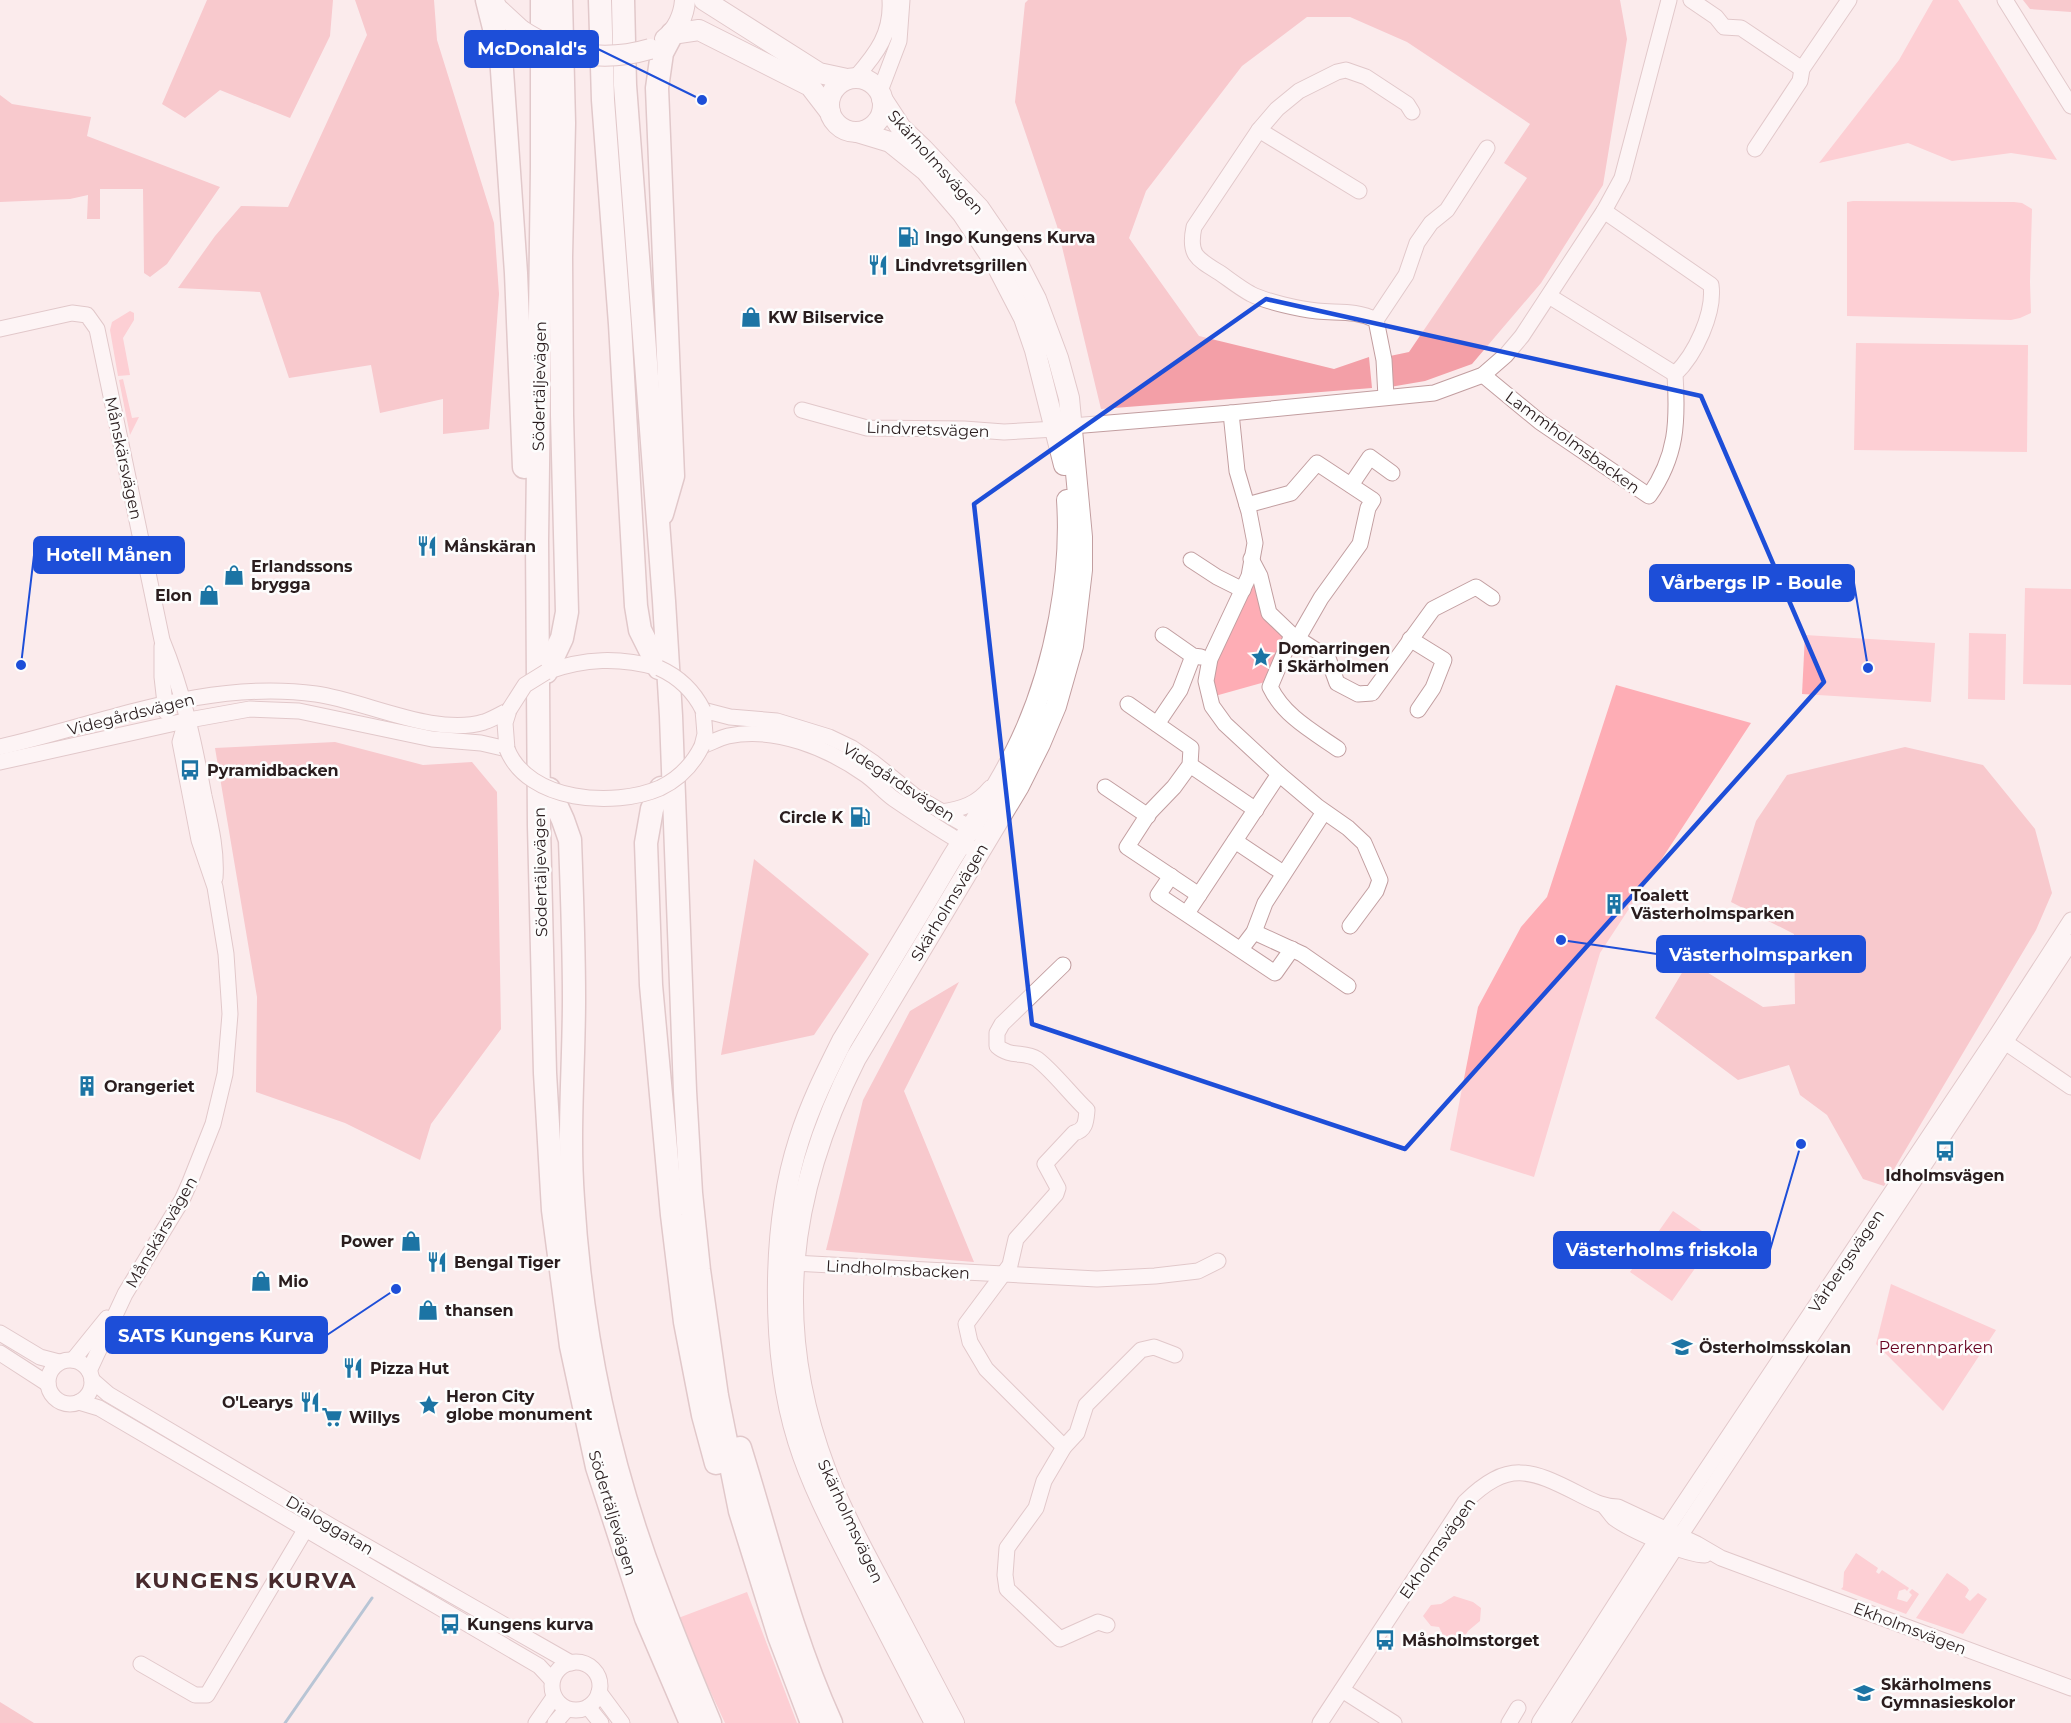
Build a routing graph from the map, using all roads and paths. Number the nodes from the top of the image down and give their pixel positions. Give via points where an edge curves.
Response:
1 (487, 0) edge
2 (493, 0) edge
3 (542, 0) edge
4 (561, 0) edge
5 (600, 0) edge
6 (622, 0) edge
7 (686, 0) edge
8 (704, 0) edge
9 (890, 0) edge
10 (902, 0) edge
11 (1669, 0) edge
12 (1691, 0) edge
13 (1849, 0) edge
14 (2005, 0) edge
15 (672, 34) junction
16 (1802, 69) junction
17 (852, 78) junction
18 (881, 95) junction
19 (2071, 106) edge
20 (830, 112) junction
21 (1412, 112) dead end
22 (1259, 130) junction
23 (857, 132) junction
24 (1487, 148) dead end
25 (1755, 149) dead end
26 (1359, 191) dead end
27 (1604, 211) junction
28 (1549, 296) junction
29 (1376, 320) junction
30 (0, 329) edge
31 (1675, 374) junction
32 (1483, 375) junction
33 (1386, 397) junction
34 (802, 411) dead end
35 (1231, 413) junction
36 (1064, 427) junction
37 (1392, 473) dead end
38 (1351, 485) junction
39 (1247, 505) junction
40 (658, 527) junction
41 (1251, 559) junction
42 (1191, 560) dead end
43 (1243, 590) junction
44 (1492, 598) dead end
45 (1163, 635) dead end
46 (1295, 637) junction
47 (1410, 639) junction
48 (162, 640) junction
49 (539, 644) junction
50 (1193, 656) junction
51 (1210, 659) junction
52 (659, 668) junction
53 (546, 672) junction
54 (183, 699) junction
55 (164, 703) junction
56 (1128, 704) dead end
57 (703, 710) junction
58 (1418, 710) dead end
59 (504, 712) junction
60 (189, 720) junction
61 (168, 724) junction
62 (1157, 724) junction
63 (702, 746) junction
64 (0, 747) edge
65 (503, 748) junction
66 (1338, 749) dead end
67 (0, 762) edge
68 (1190, 765) junction
69 (1006, 769) junction
70 (1279, 774) junction
71 (1105, 787) dead end
72 (661, 788) junction
73 (549, 789) junction
74 (1256, 810) junction
75 (941, 812) junction
76 (1324, 812) junction
77 (1148, 816) junction
78 (974, 840) junction
79 (1235, 841) junction
80 (1283, 873) junction
81 (1171, 876) junction
82 (215, 887) junction
83 (1199, 895) junction
84 (1186, 914) junction
85 (2071, 920) edge
86 (1350, 926) dead end
87 (1254, 932) junction
88 (2071, 942) edge
89 (1241, 949) junction
90 (1292, 949) junction
91 (1063, 965) dead end
92 (1348, 986) dead end
93 (2001, 1040) junction
94 (2071, 1087) edge
95 (1218, 1261) dead end
96 (786, 1262) junction
97 (1002, 1275) junction
98 (125, 1294) junction
99 (0, 1333) edge
100 (0, 1353) edge
101 (710, 1354) junction
102 (1174, 1355) dead end
103 (66, 1361) junction
104 (91, 1376) junction
105 (48, 1384) junction
106 (80, 1402) junction
107 (1064, 1447) junction
108 (314, 1515) junction
109 (306, 1529) junction
110 (1670, 1538) junction
111 (756, 1567) junction
112 (1619, 1617) junction
113 (646, 1618) junction
114 (1107, 1625) dead end
115 (571, 1663) junction
116 (141, 1664) dead end
117 (552, 1680) junction
118 (2065, 1686) edge
119 (1341, 1690) junction
120 (599, 1692) junction
121 (554, 1697) junction
122 (588, 1707) junction
123 (1518, 1708) dead end
124 (567, 1709) junction
125 (536, 1723) edge
126 (555, 1723) edge
127 (601, 1723) edge
128 (622, 1723) edge
129 (675, 1723) edge
130 (691, 1723) edge
131 (710, 1723) edge
132 (812, 1723) edge
133 (831, 1723) edge
134 (935, 1723) edge
135 (954, 1723) edge
136 (1320, 1723) edge
137 (1394, 1723) edge
138 (1509, 1723) edge
139 (1542, 1723) edge
140 (1559, 1723) edge

1 - 49 highway via 501,56 516,273 528,574
2 - 15 main road, bridge via 521,30 547,46 597,56 633,54 650,49
3 - 49 highway, Södertäljevägen
4 - 53 highway via 563,522 567,612 562,638
5 - 52 highway via 636,606 640,630
6 - 40 highway
7 - 15 main road
8 - 17 main road via 819,73
9 - 17 street via 885,39 874,57
10 - 18 street via 899,41
11 - 27 street via 1622,178
12 - 16 street via 1724,27 1741,27
13 - 16 street
14 - 19 street
15 - 20 main road via 699,30 810,86
15 - 40 highway via 662,53 657,88 673,476
16 - 25 street via 1800,81
17 - 18 main road via 866,79
17 - 20 main road via 832,91
18 - 23 main road via 883,107 877,121
18 - 36 main road, Skärholmsvägen via 902,129 979,208 1020,268 1055,347 1069,398
20 - 23 main road via 838,127
21 - 22 street via 1407,104 1365,77 1346,70 1299,91
22 - 26 street
22 - 29 street via 1194,227 1191,243 1195,254 1250,294 1305,309 1354,312
23 - 36 main road, Skärholmsvägen via 890,142 904,152 942,188 979,237 1024,318
24 - 29 street via 1447,210 1431,223 1417,243 1406,274
27 - 28 street
27 - 31 street via 1712,285 1713,295 1697,345
28 - 31 street
28 - 32 street via 1522,336
29 - 33 street
30 - 48 street, Månskärsvägen via 72,313 87,315 95,323
31 - 32 street, Lammholmsbacken via 1678,414 1673,443 1660,479 1648,496 1540,422
32 - 33 street via 1434,393
33 - 35 street
34 - 36 street, Lindvretsvägen via 867,428 1004,432
35 - 36 street
35 - 39 street via 1236,471
36 - 69 main road, Skärholmsvägen via 1068,509 1060,612 1040,692
36 - 78 main road, Skärholmsvägen via 1082,537 1073,646 1056,705 1023,778
37 - 38 street via 1370,457
38 - 39 street via 1317,463 1291,493
38 - 46 street via 1373,500 1360,544
39 - 41 street via 1255,543
40 - 101 highway via 671,716 691,1193
41 - 43 street
41 - 46 street via 1260,576 1269,613
42 - 43 street
43 - 51 street
44 - 47 street via 1476,587 1434,609
45 - 50 street
46 - 47 street via 1328,658 1337,683 1358,694 1372,693
46 - 66 street via 1270,687 1290,716
47 - 58 street via 1444,660 1433,688
48 - 54 street, Månskärsvägen
48 - 55 street, Månskärsvägen
49 - 113 highway, Södertäljevägen via 545,1061 555,1227 571,1346 597,1467
50 - 51 street
50 - 62 street via 1180,690
51 - 70 street via 1206,681 1212,706 1225,724
52 - 53 street via 602,659
52 - 57 street, bridge via 685,684
53 - 59 street, bridge via 525,685
54 - 55 street, Videgårdsvägen
54 - 59 street, Videgårdsvägen via 259,689 288,691 348,700 450,725 484,722
54 - 60 street, Månskärsvägen
55 - 61 street, Månskärsvägen
55 - 64 street, Videgårdsvägen
56 - 62 street
57 - 63 street via 706,722
57 - 75 street, Videgårdsvägen via 777,721 829,737 852,748
59 - 65 street
60 - 61 street, Videgårdsvägen
60 - 65 street, Videgårdsvägen via 250,709 299,711 432,739
60 - 82 street, Månskärsvägen via 214,842
61 - 67 street, Videgårdsvägen
61 - 82 street, Månskärsvägen via 192,840
62 - 68 street via 1191,748
63 - 72 street, bridge via 690,766
63 - 78 street, Videgårdsvägen via 725,736 743,734 787,738 805,744 843,761 891,797
65 - 73 street, bridge via 531,779
68 - 74 street
68 - 77 street
69 - 75 street via 978,800 957,810
69 - 78 main road, Skärholmsvägen
70 - 74 street
70 - 76 street
71 - 77 street
72 - 73 street, bridge via 609,798 574,796
72 - 111 highway via 652,809 646,843 651,985 685,1322 703,1415 730,1517
73 - 131 highway via 570,840 573,1197 589,1334 615,1460 634,1526
74 - 79 street
75 - 78 street, Videgårdsvägen
76 - 80 street
76 - 86 street via 1364,843 1380,880
77 - 81 street via 1126,847
78 - 96 main road, Skärholmsvägen via 842,1041 812,1104 798,1142 780,1230
79 - 80 street
79 - 83 street
80 - 87 street
81 - 83 street
81 - 84 street via 1158,895
82 - 98 street, Månskärsvägen via 229,984 225,1074 209,1135 182,1200
83 - 84 street
84 - 89 street
85 - 93 street, Vårbergsvägen
87 - 89 street
87 - 90 street
88 - 93 street, Vårbergsvägen
89 - 90 street via 1275,973
90 - 92 street
91 - 97 street, Lindholmsbacken via 1002,1024 997,1046 1013,1055 1036,1059 1087,1110 1086,1125 1045,1164 1058,1188 1056,1194 1016,1239 1010,1265
93 - 94 street
93 - 110 street, Vårbergsvägen
95 - 97 street, Lindholmsbacken via 1198,1271 1148,1277 1097,1280
96 - 97 street, Lindholmsbacken
96 - 134 main road, Skärholmsvägen via 780,1337 797,1440 826,1513
96 - 135 main road, Skärholmsvägen via 802,1390 815,1439 839,1501
97 - 107 street, Lindholmsbacken via 966,1324 970,1342 986,1369
98 - 103 street, Månskärsvägen
98 - 104 street, Månskärsvägen
99 - 103 street via 40,1357
100 - 105 street
101 - 111 highway via 740,1511
101 - 133 highway via 794,1627
102 - 107 street via 1154,1347 1141,1350 1086,1405 1077,1433
103 - 104 street via 80,1362
103 - 105 street via 52,1368
104 - 106 street via 90,1391
104 - 108 street, Dialoggatan via 108,1394
105 - 106 street via 57,1400
106 - 109 street, Dialoggatan via 99,1408
107 - 114 street via 1044,1482 1036,1508 1007,1548 1007,1589 1060,1639 1098,1622
108 - 109 street
108 - 115 street, Dialoggatan
109 - 116 street via 207,1695 195,1695
109 - 117 street, Dialoggatan via 538,1666
110 - 112 main road, Vårbergsvägen
110 - 118 street, Ekholmsvägen via 1699,1555 1714,1555
110 - 119 street, Ekholmsvägen via 1618,1507 1605,1507 1540,1476 1522,1472 1482,1485 1465,1502
111 - 132 highway
112 - 139 main road, Vårbergsvägen
112 - 140 main road, Vårbergsvägen
113 - 129 highway via 652,1658
113 - 130 highway, Södertäljevägen
115 - 117 street via 556,1672
115 - 120 street via 588,1666 595,1673
117 - 121 street
119 - 136 street, Ekholmsvägen
119 - 137 street
120 - 122 street
120 - 128 street
121 - 124 street
121 - 125 street
122 - 124 street
122 - 127 street
123 - 138 street
124 - 126 street

